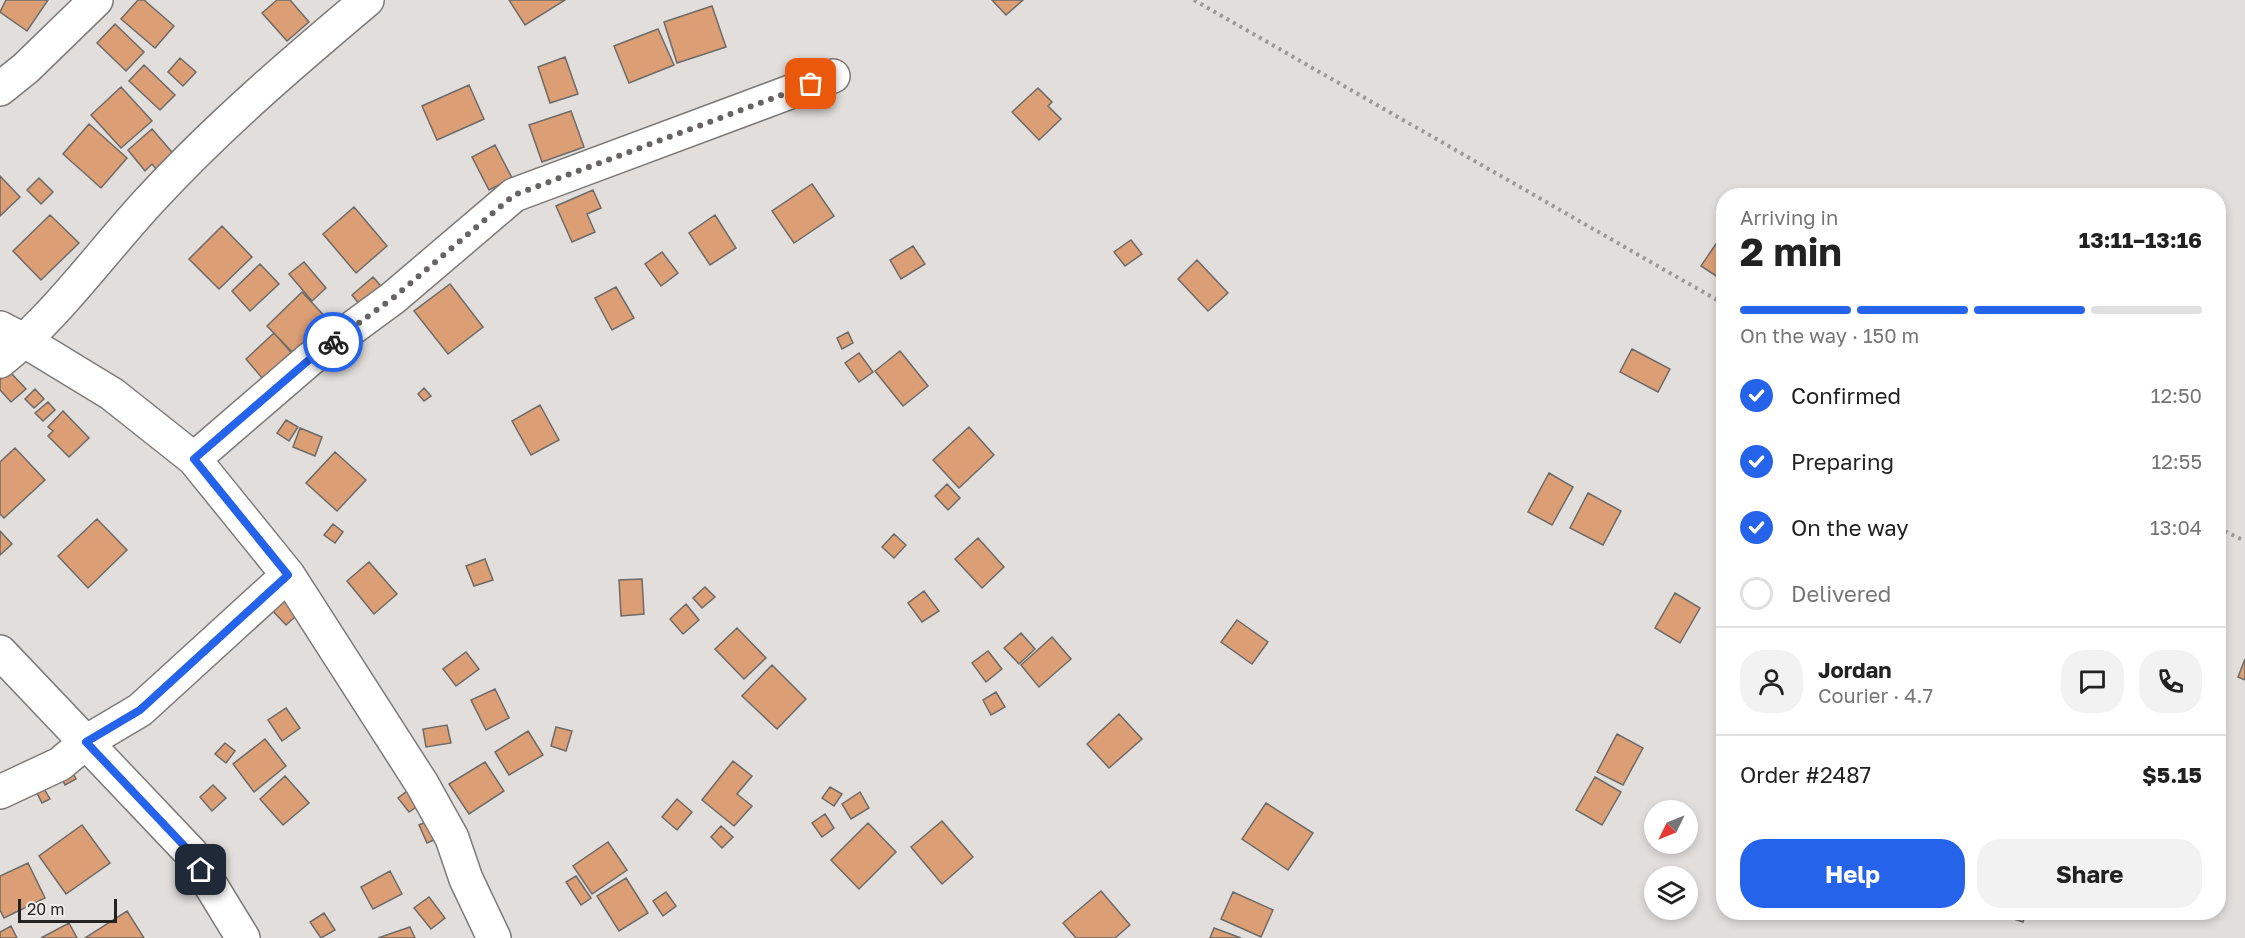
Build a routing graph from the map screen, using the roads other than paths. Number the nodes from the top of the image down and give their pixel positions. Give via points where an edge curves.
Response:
1 (96, 0) edge
2 (367, 0) edge
3 (833, 76) dead end
4 (0, 89) edge
5 (13, 334) edge
6 (0, 361) edge
7 (194, 459) junction
8 (288, 575) junction
9 (0, 652) edge
10 (86, 742) junction
11 (0, 792) edge
12 (243, 938) edge
13 (494, 938) edge

1 - 4 street
2 - 5 street via 255,95
3 - 7 street via 514,195 393,298 310,359
5 - 6 street
5 - 7 street via 112,394
7 - 8 street
8 - 10 street via 140,710
8 - 13 street via 422,784 452,838
9 - 10 street
10 - 11 street via 60,764
10 - 12 street via 191,853

